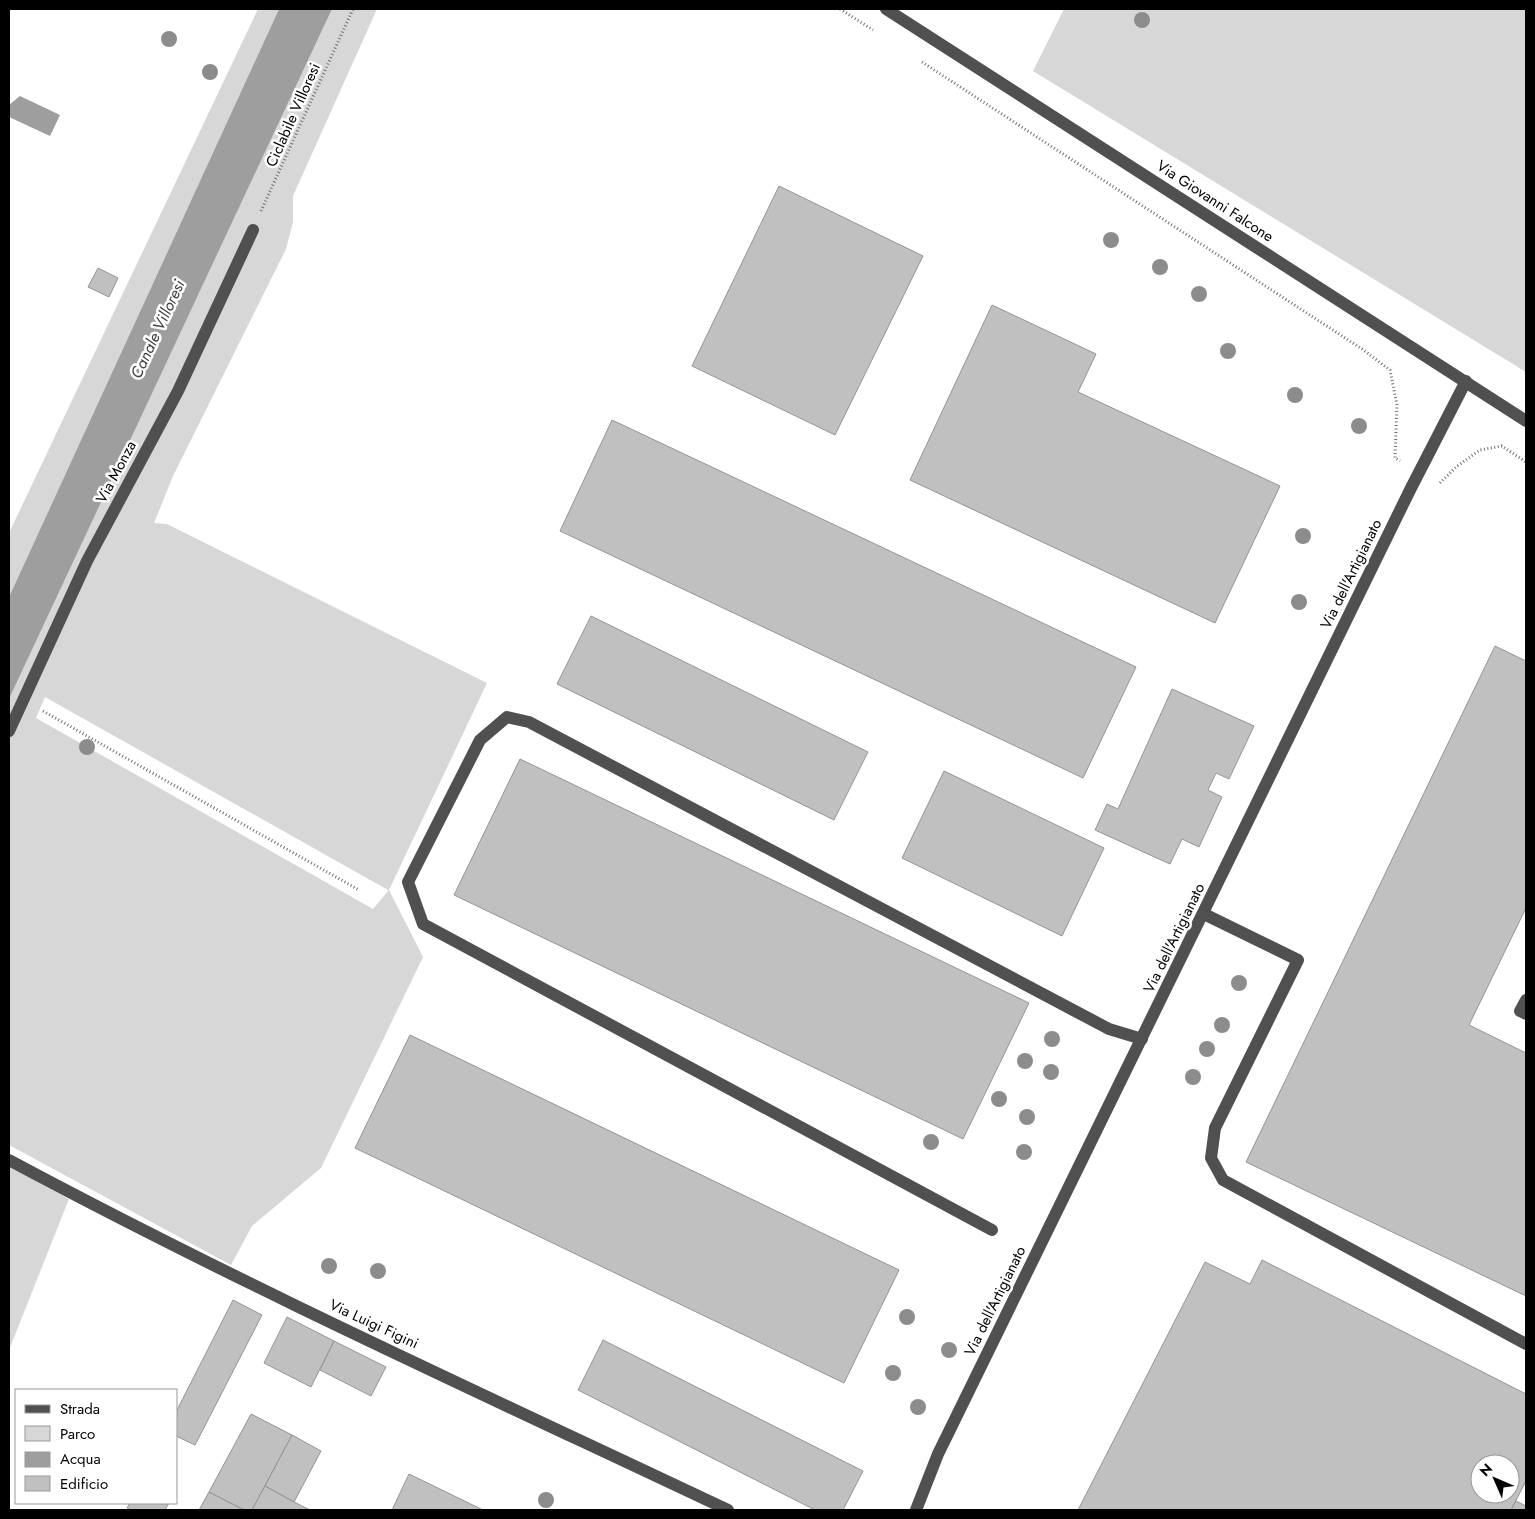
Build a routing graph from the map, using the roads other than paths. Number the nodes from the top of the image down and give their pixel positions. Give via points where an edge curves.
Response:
1 (886, 9) edge
2 (253, 230) road end
3 (1466, 381) junction
4 (1526, 420) edge
5 (9, 731) edge
6 (1204, 914) junction
7 (1526, 1000) edge
8 (1526, 1014) edge
9 (1142, 1039) junction
10 (9, 1160) edge
11 (992, 1230) dead end
12 (1526, 1344) edge
13 (728, 1510) edge
14 (916, 1510) edge

1 - 3 street, Via Giovanni Falcone
2 - 5 street, Via Monza via 178,390 87,562
3 - 4 street, Via Giovanni Falcone
3 - 6 street, Via dell'Artigianato
6 - 9 street, Via dell'Artigianato
6 - 12 street via 1298,960 1214,1128 1211,1158 1223,1180
7 - 8 street via 1520,1011
9 - 11 street via 1109,1029 529,722 506,716 480,740 408,882 423,924
9 - 14 street, Via dell'Artigianato via 938,1454
10 - 13 street, Via Luigi Figini via 120,1220 243,1280

